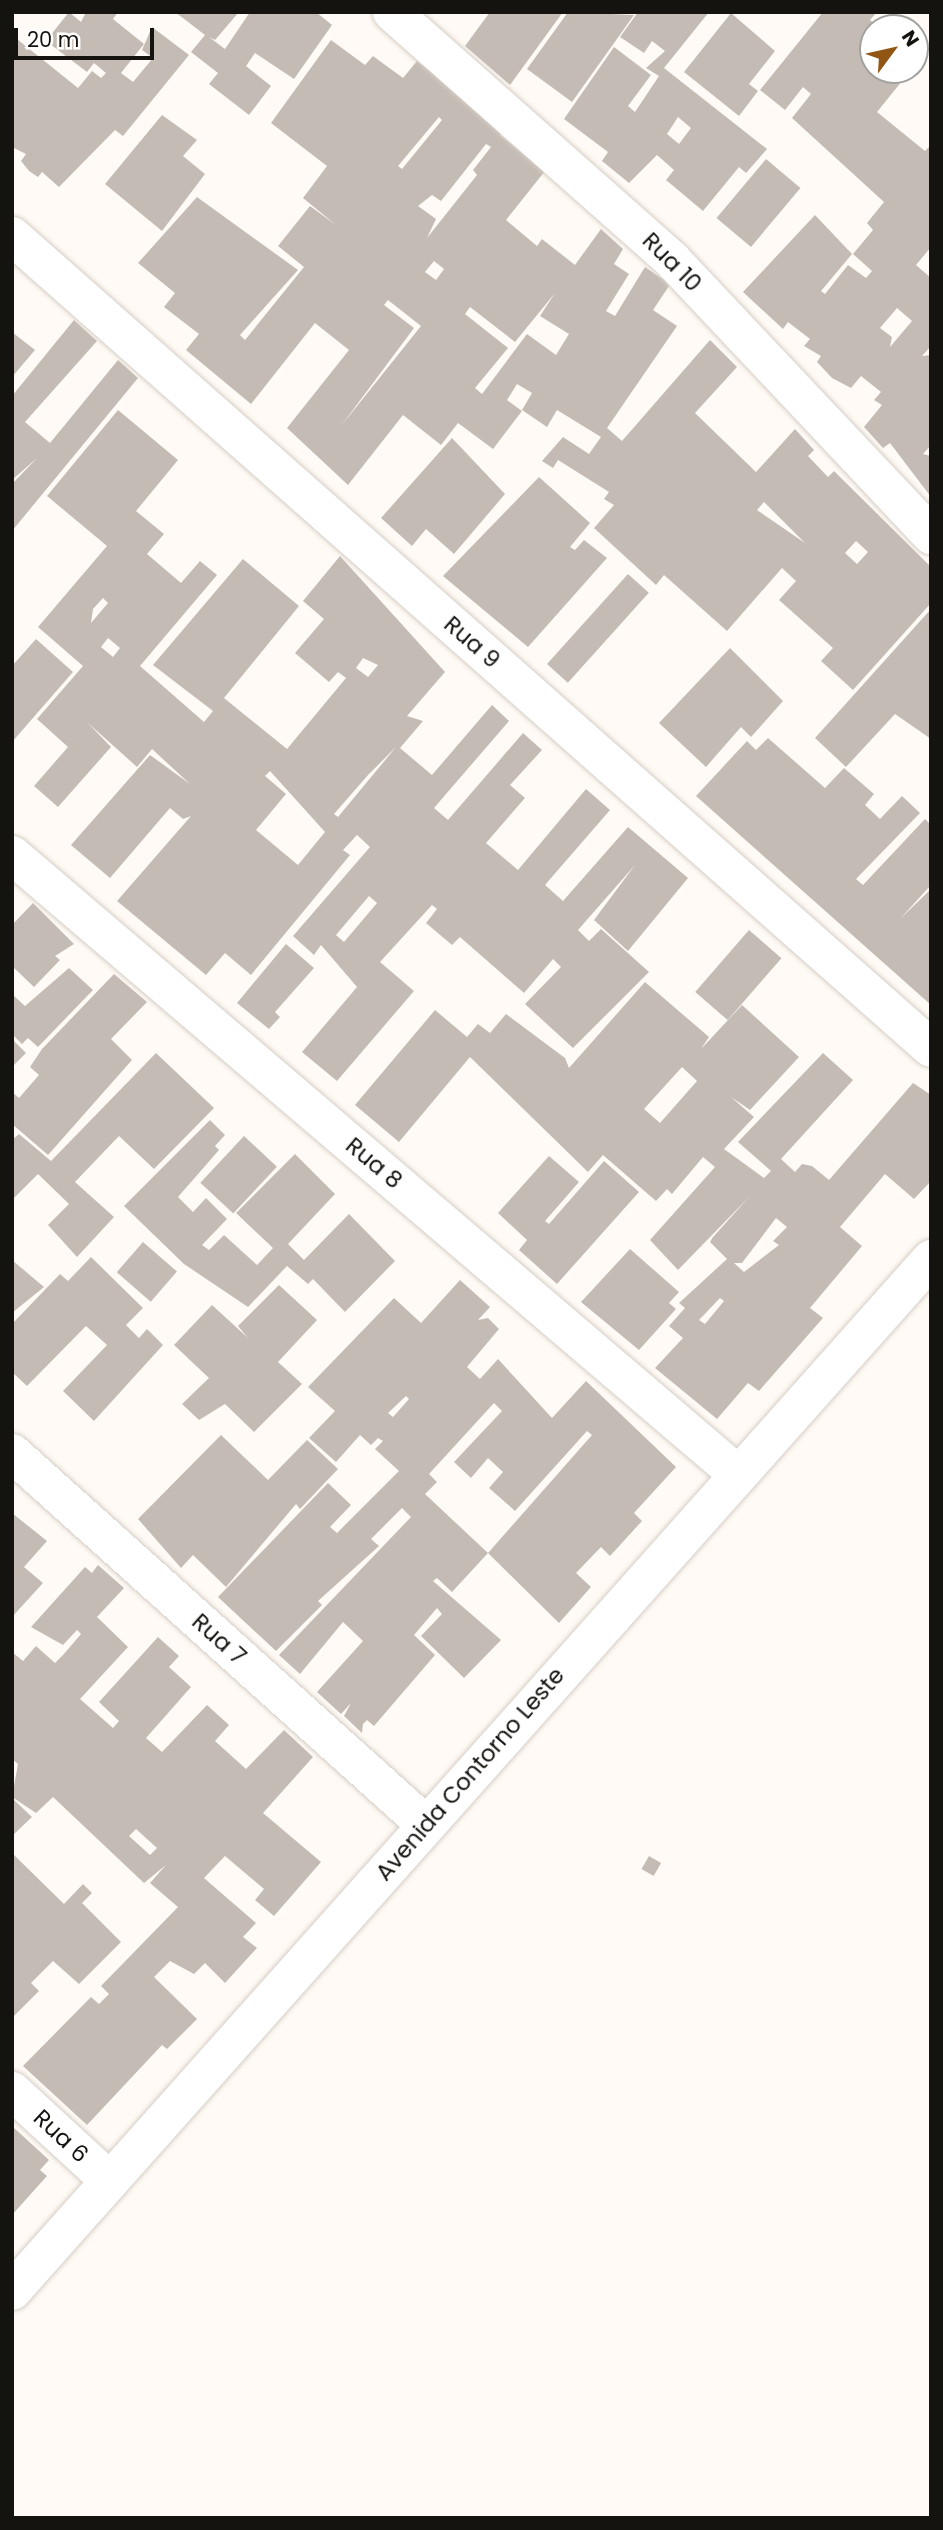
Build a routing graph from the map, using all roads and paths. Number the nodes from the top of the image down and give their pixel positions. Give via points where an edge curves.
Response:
1 (392, 12) edge
2 (12, 236) edge
3 (931, 534) edge
4 (12, 855) edge
5 (931, 1048) edge
6 (931, 1259) edge
7 (12, 1453) edge
8 (735, 1472) junction
9 (426, 1825) junction
10 (12, 2091) edge
11 (110, 2181) junction
12 (12, 2291) edge

1 - 3 street, Rua 10 via 672,260
2 - 5 street, Rua 9
4 - 8 street, Rua 8
6 - 8 street, Avenida Contorno Leste
7 - 9 street, Rua 7
8 - 9 street, Avenida Contorno Leste
9 - 11 street, Avenida Contorno Leste
10 - 11 street, Rua 6
11 - 12 street, Avenida Contorno Leste

